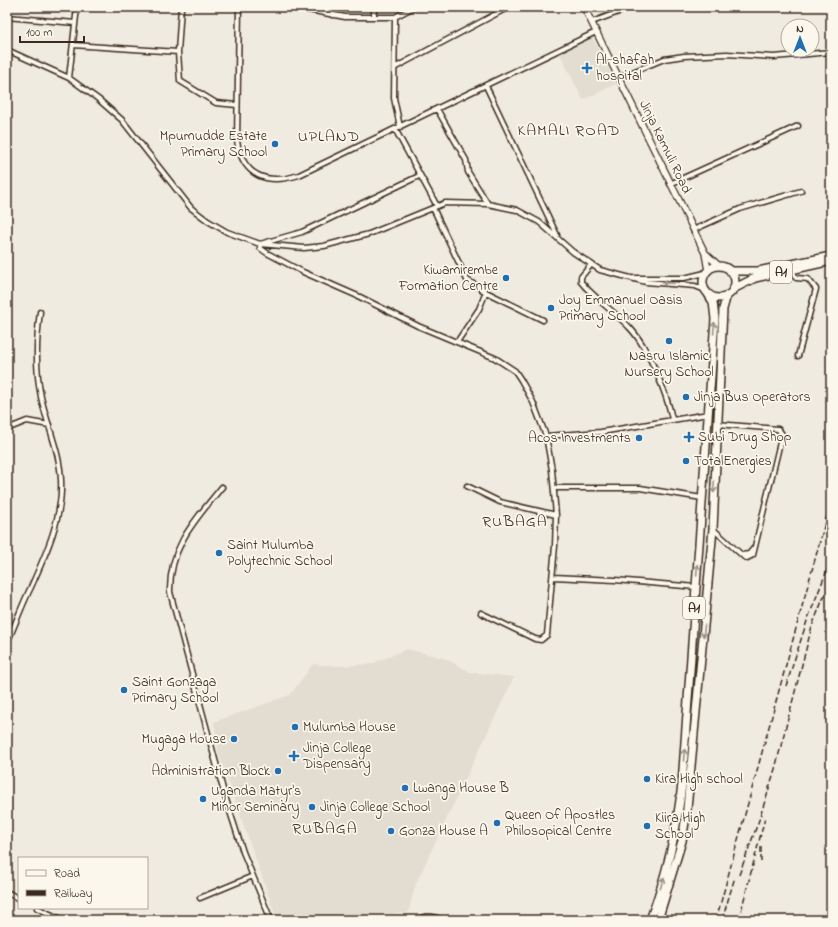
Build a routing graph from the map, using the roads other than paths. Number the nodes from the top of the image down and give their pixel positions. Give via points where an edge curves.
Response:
1 (77, 7) edge
2 (182, 7) edge
3 (239, 7) edge
4 (293, 7) edge
5 (332, 7) edge
6 (374, 7) edge
7 (414, 7) edge
8 (509, 7) edge
9 (584, 7) edge
10 (632, 7) edge
11 (332, 14) junction
12 (7, 17) edge
13 (374, 17) junction
14 (395, 17) junction
15 (592, 22) junction
16 (75, 23) junction
17 (596, 32) junction
18 (73, 45) junction
19 (7, 50) edge
20 (178, 52) junction
21 (831, 52) edge
22 (396, 67) junction
23 (69, 78) junction
24 (618, 78) junction
25 (486, 86) junction
26 (237, 105) junction
27 (437, 109) junction
28 (798, 126) dead end
29 (400, 127) junction
30 (395, 129) junction
31 (419, 176) junction
32 (670, 184) junction
33 (801, 191) dead end
34 (488, 204) junction
35 (435, 207) junction
36 (693, 230) junction
37 (558, 238) junction
38 (260, 244) junction
39 (705, 253) junction
40 (831, 256) edge
41 (831, 261) edge
42 (590, 266) junction
43 (719, 266) junction
44 (792, 270) junction
45 (730, 271) junction
46 (707, 272) junction
47 (629, 278) junction
48 (733, 289) junction
49 (486, 292) junction
50 (707, 292) junction
51 (727, 295) junction
52 (40, 312) dead end
53 (543, 320) dead end
54 (457, 342) junction
55 (798, 356) dead end
56 (708, 414) junction
57 (672, 419) junction
58 (716, 424) junction
59 (49, 425) junction
60 (7, 429) edge
61 (546, 436) junction
62 (467, 486) dead end
63 (222, 487) dead end
64 (554, 488) junction
65 (702, 498) junction
66 (556, 515) junction
67 (713, 529) junction
68 (554, 577) junction
69 (696, 587) junction
70 (481, 613) dead end
71 (7, 643) edge
72 (253, 876) junction
73 (7, 892) edge
74 (18, 898) edge
75 (200, 898) dead end
76 (40, 909) edge
77 (63, 920) edge
78 (271, 920) edge
79 (417, 920) edge
80 (442, 920) edge
81 (650, 920) edge
82 (658, 920) edge

1 - 16 street
2 - 20 street
3 - 26 street
4 - 11 street
5 - 11 street
6 - 13 street
7 - 14 street
8 - 22 street
9 - 15 main road, Jinja Kamuli Road
10 - 15 street
11 - 13 street via 345,17
12 - 16 street
13 - 14 street
14 - 22 street
15 - 17 main road, Jinja Kamuli Road
16 - 18 street
17 - 24 main road, Jinja Kamuli Road
17 - 25 street
18 - 20 street
18 - 23 street
19 - 23 street
20 - 26 street via 180,81 216,103
21 - 24 street via 774,57 727,54 684,56 664,59
22 - 29 street via 395,106
23 - 38 street via 122,120 191,208 227,232
24 - 32 main road, Jinja Kamuli Road
25 - 27 street
25 - 37 street
26 - 30 street via 239,155 246,167 269,180 284,180 299,175
27 - 29 street
27 - 34 street via 466,160 468,172
28 - 32 street
29 - 30 street
30 - 31 street
31 - 35 street
31 - 38 street via 302,232
32 - 36 main road, Jinja Kamuli Road
33 - 36 street via 740,209
34 - 35 street via 453,202
34 - 37 street via 517,210 539,222
35 - 38 street via 382,230 342,243 304,248
35 - 49 street via 468,280
36 - 39 main road, Jinja Kamuli Road
37 - 42 street
38 - 54 street via 263,251 303,272
39 - 43 main road, Jinja Kamuli Road
39 - 46 main road, Jinja Kamuli Road
40 - 45 highway, A1 via 758,271
41 - 44 highway, A1
42 - 47 street via 609,274
42 - 57 street via 581,277 581,282 635,334 666,397
43 - 45 highway, A1
43 - 46 highway
44 - 48 highway, A1 via 755,278
44 - 55 street via 796,278 808,279 816,289
45 - 48 highway via 734,277
46 - 47 street via 684,278
46 - 50 highway, A1 via 703,285
50 -> 47 street via 695,286
48 - 51 highway, A1
49 - 53 street
49 - 54 street via 479,309
50 - 51 highway via 718,298
56 -> 50 highway, A1 via 715,319 713,302
51 - 58 highway, A1 via 723,309
52 - 59 street via 36,367
54 - 61 street via 495,358 515,371 533,402
56 - 57 street
56 - 65 highway, A1
57 - 61 street via 601,432
58 -> 67 highway, A1
58 - 67 street via 778,429 782,432 753,555 747,558 742,555
59 - 60 street via 27,421
59 - 71 street via 61,471 58,514 40,568
61 - 64 street
62 - 66 street via 500,502
63 - 72 street via 194,521 178,547 170,572 170,592 224,793
64 - 65 street via 640,488
64 - 66 street
69 -> 65 highway, A1
66 - 68 street
67 -> 82 highway, A1 via 688,809 680,848
68 - 69 street
68 - 70 street via 545,638 535,640
81 -> 69 highway, A1 via 666,869 679,809
72 - 75 street
72 - 78 street
73 - 74 street
76 - 77 street
79 - 80 street via 428,916

